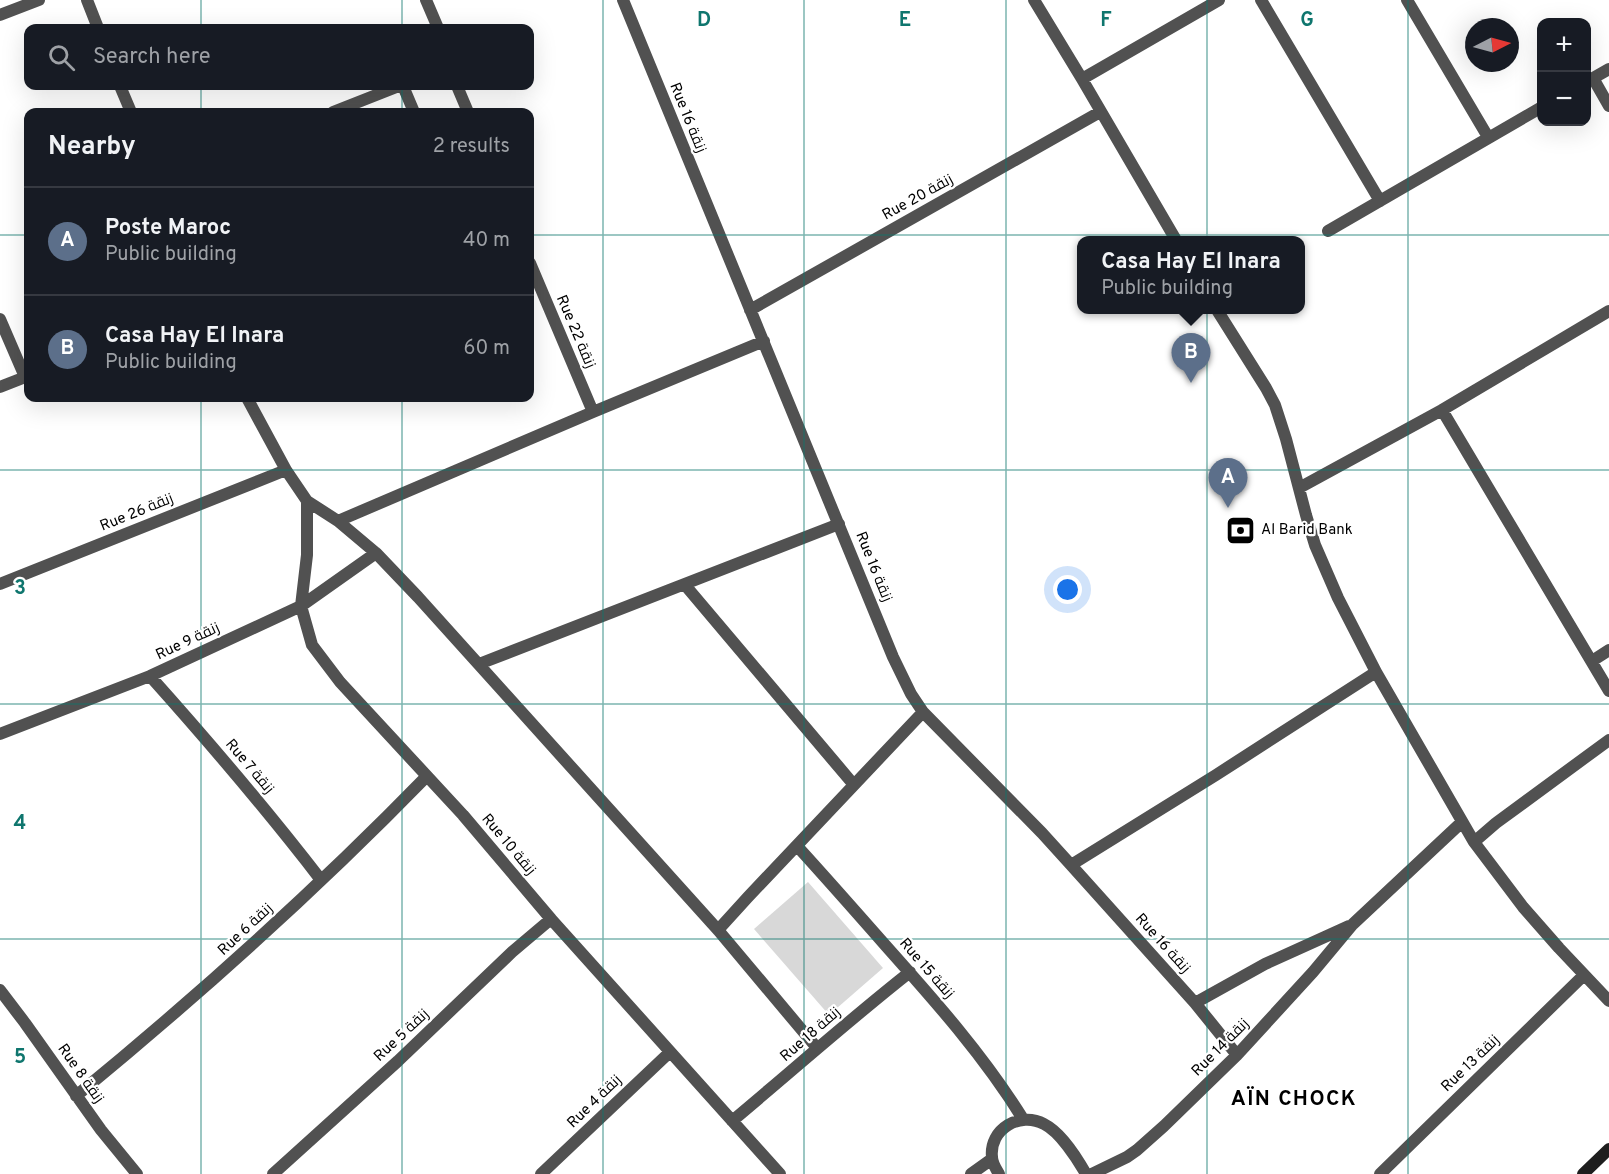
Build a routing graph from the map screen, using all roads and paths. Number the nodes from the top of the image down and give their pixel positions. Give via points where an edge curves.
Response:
1 (39, 0) edge
2 (87, 0) edge
3 (426, 0) edge
4 (623, 0) edge
5 (1034, 0) edge
6 (1219, 0) edge
7 (1261, 0) edge
8 (1407, 0) edge
9 (0, 15) edge
10 (96, 24) edge
11 (436, 24) edge
12 (1609, 69) edge
13 (1591, 79) edge
14 (1082, 80) junction
15 (1591, 81) edge
16 (122, 90) edge
17 (391, 90) edge
18 (403, 90) edge
19 (459, 90) edge
20 (1609, 106) edge
21 (129, 108) edge
22 (343, 108) edge
23 (412, 108) edge
24 (466, 108) edge
25 (1537, 110) edge
26 (1100, 112) junction
27 (1488, 137) junction
28 (1380, 201) junction
29 (1328, 231) dead end
30 (1174, 236) edge
31 (534, 273) edge
32 (750, 310) junction
33 (1609, 311) edge
34 (1220, 314) edge
35 (0, 319) edge
36 (764, 341) junction
37 (24, 371) edge
38 (24, 378) edge
39 (0, 387) edge
40 (249, 402) edge
41 (1442, 410) junction
42 (592, 412) junction
43 (286, 470) junction
44 (1299, 488) junction
45 (307, 501) junction
46 (338, 521) junction
47 (839, 524) junction
48 (376, 553) junction
49 (0, 584) edge
50 (685, 585) junction
51 (301, 606) junction
52 (1609, 650) edge
53 (1593, 661) junction
54 (479, 664) junction
55 (1376, 672) junction
56 (150, 676) junction
57 (1609, 690) edge
58 (923, 712) junction
59 (0, 734) edge
60 (1609, 740) edge
61 (428, 776) junction
62 (854, 785) junction
63 (1462, 822) junction
64 (1474, 842) junction
65 (797, 846) junction
66 (1071, 865) junction
67 (321, 880) junction
68 (551, 919) junction
69 (1353, 924) junction
70 (718, 930) junction
71 (910, 972) junction
72 (1584, 975) junction
73 (0, 990) edge
74 (1609, 1001) edge
75 (1194, 1003) junction
76 (817, 1048) junction
77 (670, 1052) junction
78 (1237, 1055) junction
79 (76, 1096) junction
80 (1023, 1119) junction
81 (732, 1120) junction
82 (1609, 1149) edge
83 (992, 1159) junction
84 (137, 1174) edge
85 (273, 1174) edge
86 (541, 1174) edge
87 (780, 1174) edge
88 (971, 1174) edge
89 (999, 1174) edge
90 (1086, 1174) edge
91 (1092, 1174) edge
92 (1380, 1174) edge
93 (1583, 1174) edge

1 - 9 street
2 - 10 street
3 - 11 street
4 - 32 street, Rue 16 زنقة
5 - 14 street
6 - 14 street
7 - 28 street
8 - 27 street
12 - 13 street
14 - 26 street
15 - 20 street
16 - 21 street
17 - 22 street
18 - 23 street
19 - 24 street
25 - 27 street
26 - 30 street
26 - 32 street, Rue 20 زنقة
27 - 28 street
28 - 29 street
31 - 42 street, Rue 22 زنقة
32 - 36 street, Rue 16 زنقة
33 - 41 street
34 - 44 street via 1275,405
35 - 37 street
36 - 42 street
36 - 47 street, Rue 16 زنقة
38 - 39 street
40 - 43 street
41 - 44 street
41 - 53 street
42 - 46 street
43 - 45 street
43 - 49 street, Rue 26 زنقة
44 - 55 street via 1315,545
45 - 46 street
45 - 51 street, Rue 10 زنقة via 307,555
46 - 48 street
47 - 50 street
47 - 58 street, Rue 16 زنقة via 893,657
48 - 51 street, Rue 9 زنقة
48 - 54 street
50 - 54 street
50 - 62 street
51 - 56 street, Rue 9 زنقة
51 - 61 street, Rue 10 زنقة via 312,645 325,664
52 - 53 street
53 - 57 street
54 - 70 street
55 - 63 street
55 - 66 street
56 - 59 street, Rue 9 زنقة
56 - 67 street, Rue 7 زنقة
58 - 62 street
58 - 66 street, Rue 16 زنقة
60 - 64 street
61 - 67 street, Rue 6 زنقة
61 - 68 street, Rue 10 زنقة
62 - 65 street
63 - 64 street
63 - 69 street, Rue 14 زنقة
64 - 72 street via 1523,907
65 - 70 street
65 - 71 street, Rue 15 زنقة
66 - 75 street, Rue 16 زنقة
67 - 79 street, Rue 6 زنقة via 223,972
68 - 77 street, Rue 10 زنقة
68 - 85 street, Rue 5 زنقة
69 - 75 street, Rue 14 زنقة via 1265,964
69 - 78 street, Rue 14 زنقة
70 - 76 street
71 - 76 street, Rue 18 زنقة
71 - 80 street, Rue 15 زنقة via 998,1080
72 - 74 street
72 - 92 street, Rue 13 زنقة
73 - 79 street, Rue 8 زنقة
75 - 78 street, Rue 16 زنقة
76 - 81 street, Rue 18 زنقة
77 - 81 street, Rue 10 زنقة
77 - 86 street, Rue 4 زنقة
78 - 91 street, Rue 14 زنقة via 1137,1150
79 - 84 street, Rue 8 زنقة
80 - 83 street via 1000,1130 994,1140
80 - 90 street via 1045,1124
81 - 87 street, Rue 10 زنقة
82 - 93 street
83 - 88 street
83 - 89 street

